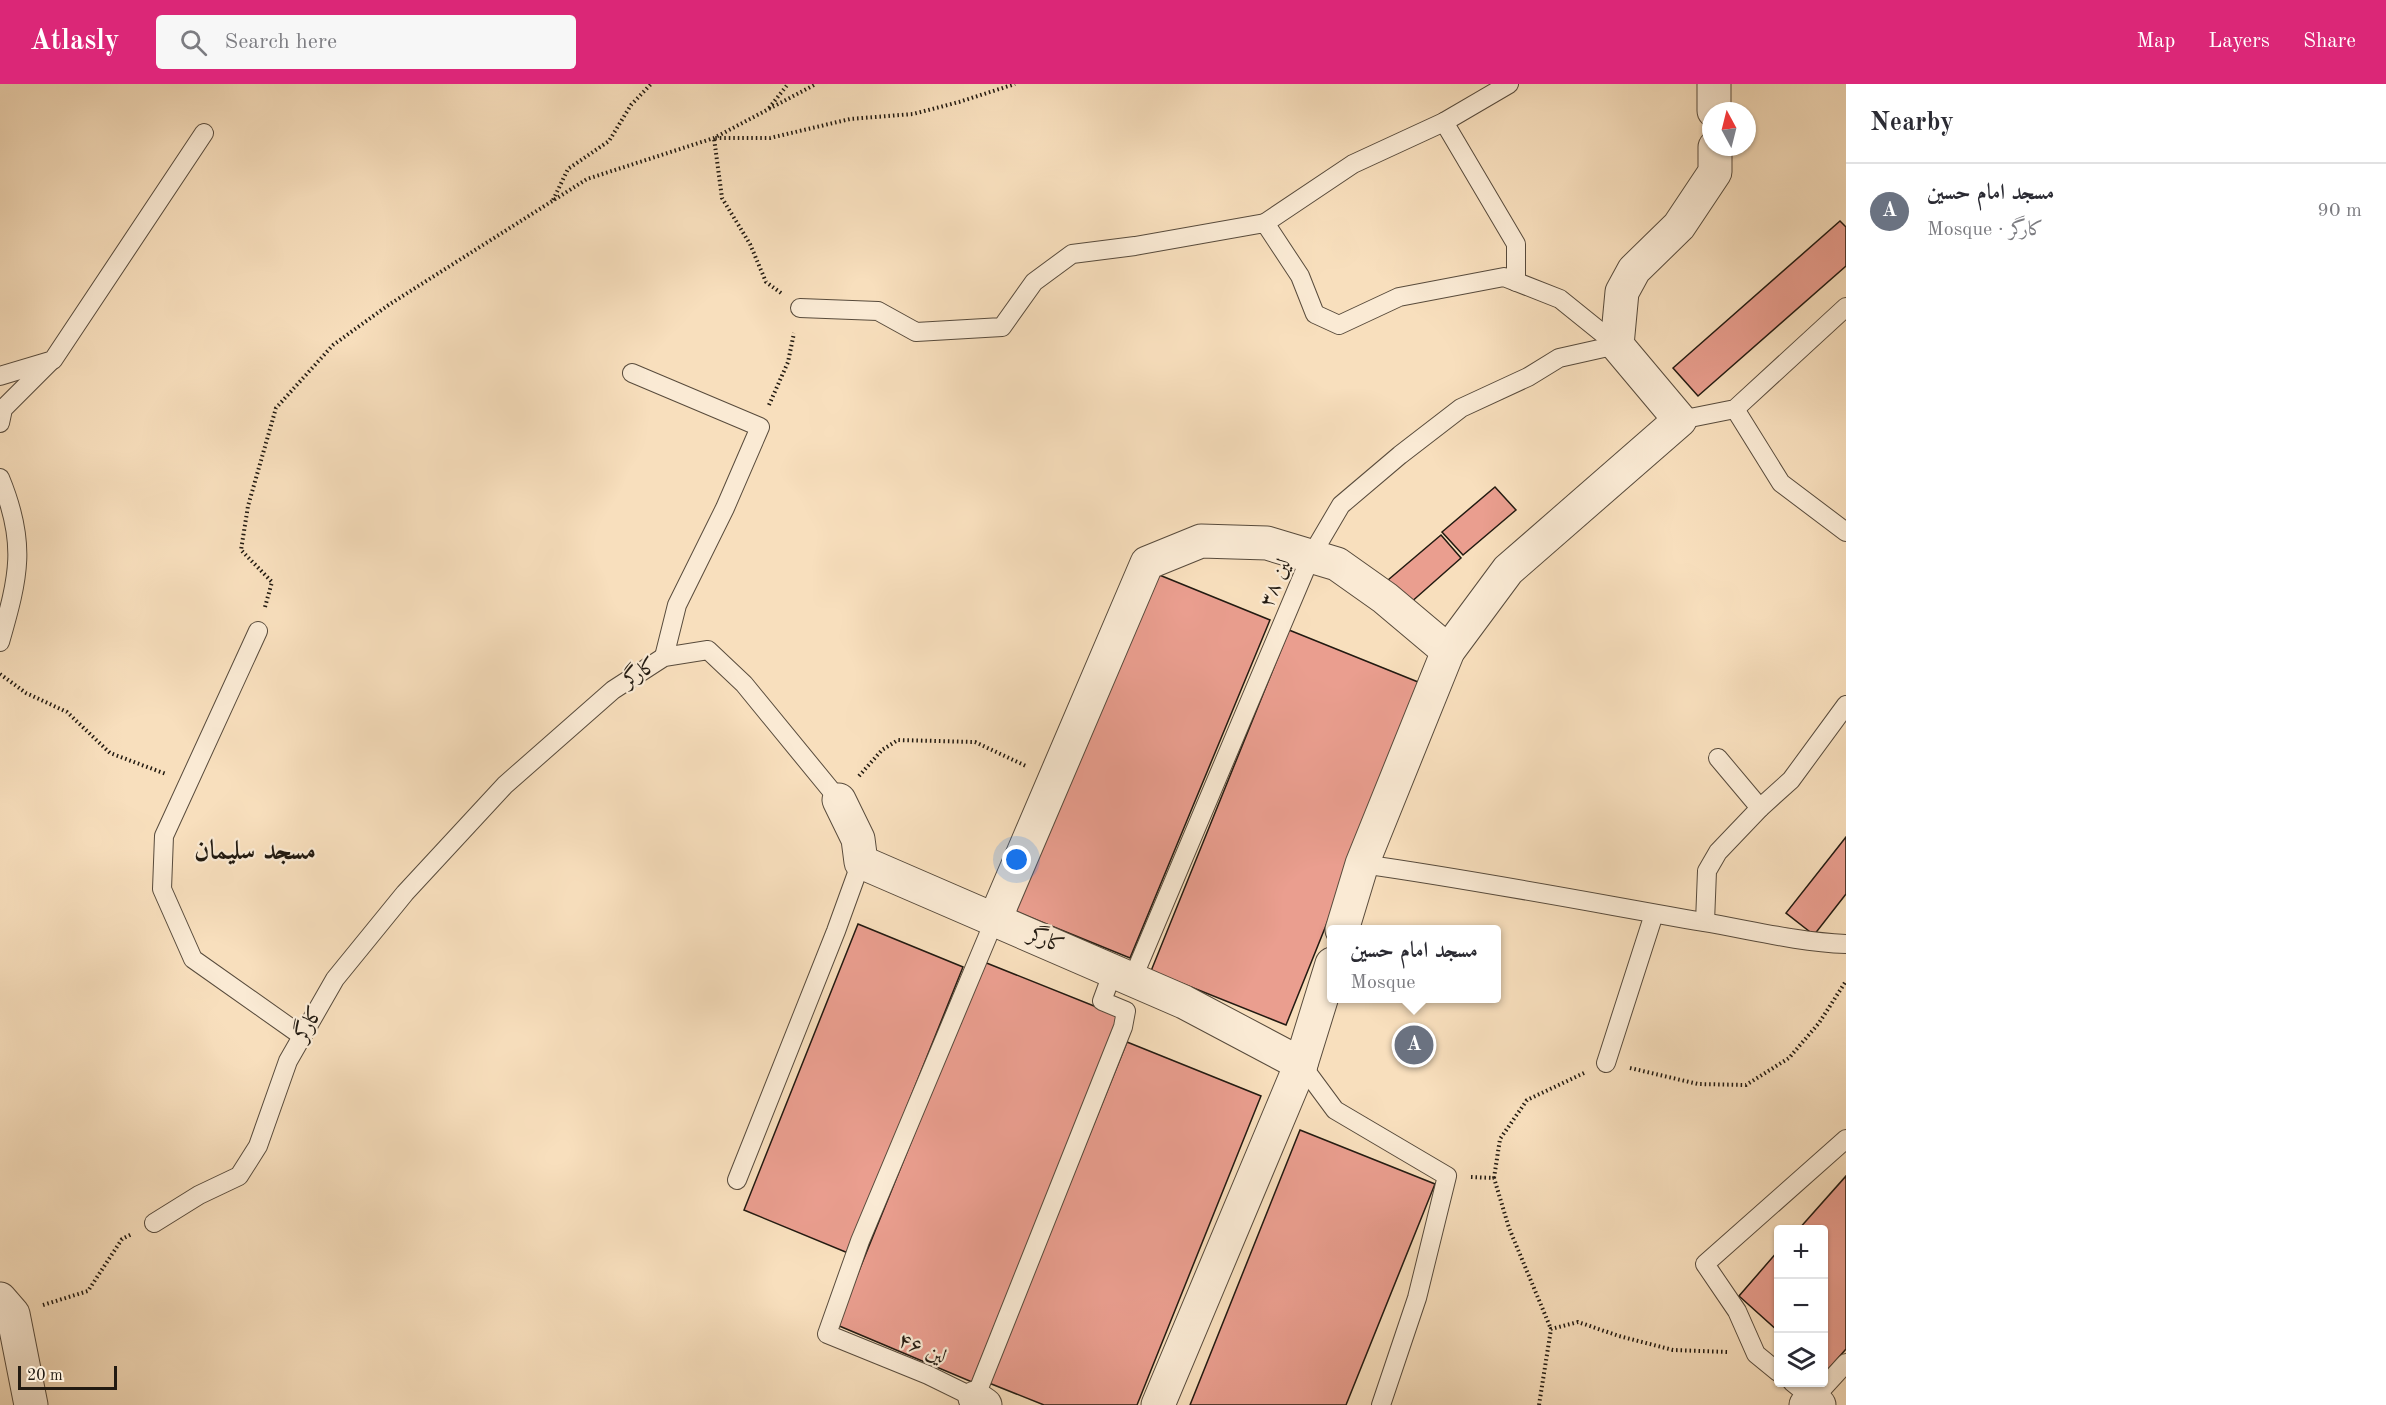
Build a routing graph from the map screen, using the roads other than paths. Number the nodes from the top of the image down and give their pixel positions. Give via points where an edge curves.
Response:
1 (1509, 84) edge
2 (1714, 84) edge
3 (1714, 102) edge
4 (1444, 122) junction
5 (204, 133) dead end
6 (1715, 156) edge
7 (1265, 223) junction
8 (1516, 282) junction
9 (1846, 307) edge
10 (800, 308) road end
11 (1617, 345) junction
12 (52, 360) junction
13 (632, 373) dead end
14 (0, 376) edge
15 (1735, 409) junction
16 (1680, 420) junction
17 (0, 423) edge
18 (0, 478) edge
19 (1846, 532) edge
20 (1311, 556) junction
21 (258, 631) road end
22 (0, 642) edge
23 (1448, 651) junction
24 (664, 657) junction
25 (1846, 705) edge
26 (1718, 758) dead end
27 (839, 800) joint
28 (1760, 808) junction
29 (861, 862) junction
30 (1362, 864) junction
31 (1654, 914) junction
32 (995, 919) junction
33 (1705, 922) junction
34 (1344, 925) edge
35 (1846, 944) edge
36 (1122, 975) junction
37 (1327, 980) edge
38 (302, 1036) junction
39 (1606, 1063) road end
40 (1301, 1064) junction
41 (1846, 1139) edge
42 (737, 1180) dead end
43 (154, 1223) road end
44 (7, 1307) edge
45 (1846, 1363) edge
46 (1774, 1368) edge
47 (1808, 1398) edge
48 (980, 1401) edge
49 (31, 1405) edge
50 (1158, 1405) edge
51 (1381, 1405) edge

1 - 4 lane
2 - 3 street
4 - 7 lane via 1353,164
4 - 8 lane via 1516,244
5 - 12 lane
6 - 11 street via 1716,172 1679,226 1634,270 1622,292
7 - 8 lane via 1300,276 1315,314 1339,325 1400,297 1504,277
7 - 10 lane via 1072,254 1034,282 1002,327 915,332 878,311
8 - 11 lane via 1560,299
9 - 15 lane
11 - 16 street
11 - 20 lane, لین ۳۸ via 1559,358 1528,378 1461,408 1341,506
12 - 14 lane
12 - 17 lane via 3,409
13 - 24 lane via 760,427 677,605
15 - 16 lane
15 - 19 lane via 1781,483
16 - 23 street via 1508,570
18 - 22 lane via 11,505 18,543 16,586
20 - 23 street via 1337,564
20 - 32 street via 1267,543 1201,541 1147,563
20 - 36 lane, لین ۳۸
21 - 38 lane via 164,836 162,889 193,959
23 - 30 street
24 - 27 lane, کارگر via 708,650 744,684
24 - 38 lane, کارگر via 613,690 505,785 405,893 335,979
25 - 28 lane via 1791,780
26 - 28 lane
27 - 29 street, کارگر via 858,839
28 - 33 lane via 1718,852 1707,871
29 - 32 street, کارگر
29 - 42 lane
30 - 31 lane
30 - 34 street
31 - 33 lane
31 - 39 lane
32 - 36 street, کارگر
32 - 48 lane, لین ۴۶ via 860,1241 827,1334 928,1374
33 - 35 lane via 1810,943
36 - 40 street, کارگر via 1184,1002
36 - 48 lane, لین ۴۶ via 1102,1001 1126,1011 1123,1028
37 - 40 street
38 - 43 lane, کارگر via 288,1061 258,1146 238,1176
40 - 50 street
40 - 51 lane via 1335,1110 1447,1176 1418,1298
41 - 46 lane via 1705,1264 1737,1311 1756,1354
44 - 49 street
45 - 47 lane

